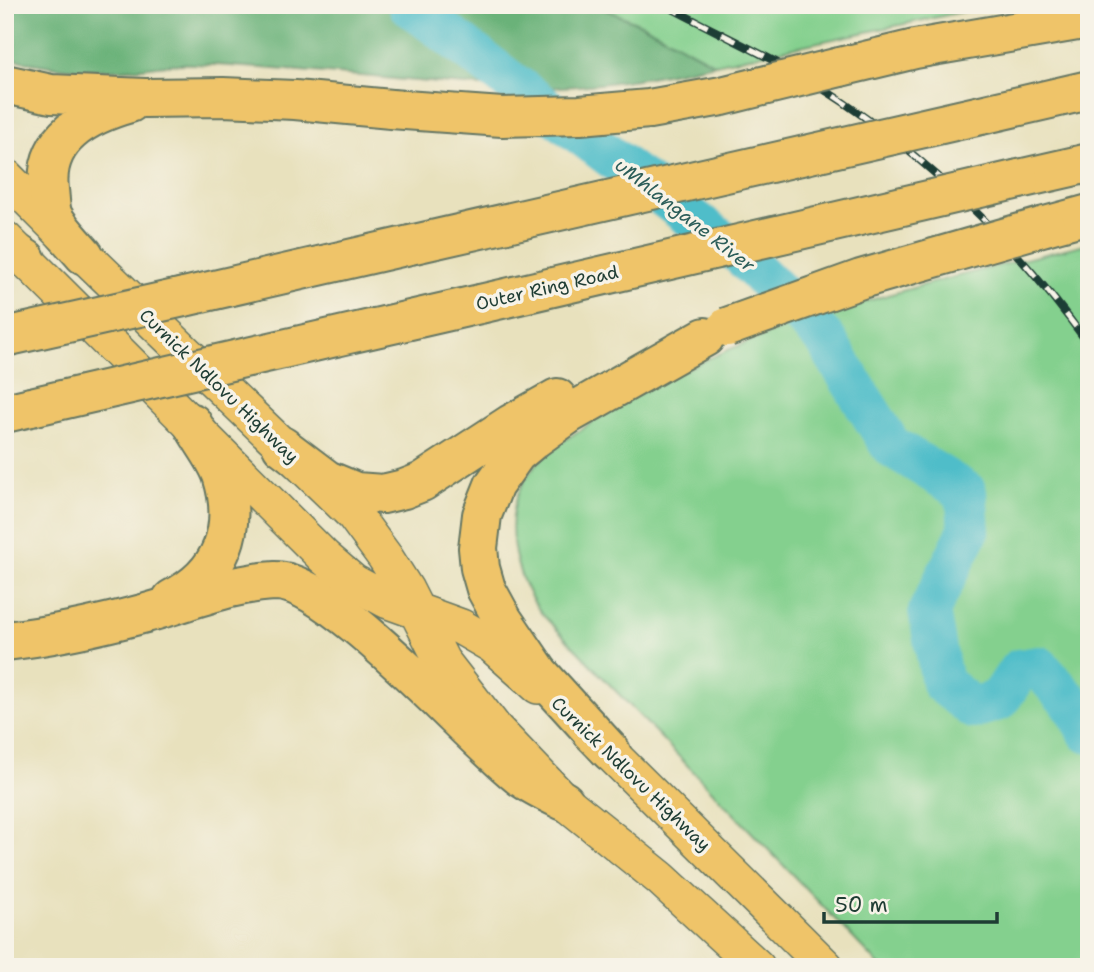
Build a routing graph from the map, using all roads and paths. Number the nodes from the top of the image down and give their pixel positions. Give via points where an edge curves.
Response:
1 (1089, 19) edge
2 (5, 83) edge
3 (1089, 90) edge
4 (145, 98) junction
5 (1089, 163) edge
6 (5, 176) edge
7 (1089, 214) edge
8 (12, 248) edge
9 (84, 255) junction
10 (716, 332) junction
11 (5, 337) edge
12 (18, 410) edge
13 (192, 423) junction
14 (282, 446) junction
15 (415, 610) junction
16 (145, 613) junction
17 (5, 641) edge
18 (611, 752) junction
19 (564, 801) junction
20 (757, 967) edge
21 (826, 967) edge

1 - 4 highway, bridge via 915,49 722,96 580,115 502,117 295,100
2 - 4 highway via 51,94
3 - 11 highway, bridge
4 - 9 highway via 83,121 52,157 48,176 52,215
5 - 12 highway, Outer Ring Road, bridge
6 - 9 main road, Curnick Ndlovu Highway
7 - 10 highway, bridge via 861,279
8 - 13 main road, Curnick Ndlovu Highway
9 - 14 main road, Curnick Ndlovu Highway
10 - 14 highway via 545,403 404,489 383,494 356,492 327,480
10 - 18 highway via 569,414 534,439 516,454 494,485 482,515 480,568 491,599 539,673
13 - 15 main road, Curnick Ndlovu Highway via 353,582
13 - 16 highway via 221,472 230,518 226,536 210,569 198,581
14 - 15 main road, Curnick Ndlovu Highway via 354,514
15 - 18 main road, Curnick Ndlovu Highway via 461,627 492,645
15 - 19 main road, Curnick Ndlovu Highway via 442,661 495,729
16 - 17 highway
16 - 19 highway via 252,583 279,581 303,589 359,627 524,779
18 - 21 main road, Curnick Ndlovu Highway
19 - 20 main road, Curnick Ndlovu Highway via 660,877

